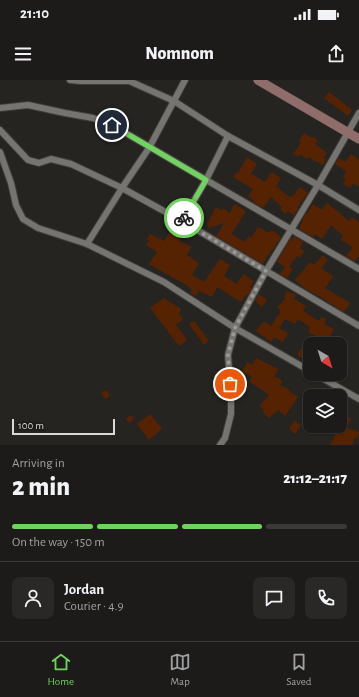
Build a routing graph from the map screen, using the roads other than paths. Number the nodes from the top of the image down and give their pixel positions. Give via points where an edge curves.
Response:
1 (70, 80) edge
2 (127, 80) edge
3 (185, 80) edge
4 (258, 80) edge
5 (174, 101) junction
6 (0, 108) edge
7 (359, 113) edge
8 (0, 130) edge
9 (348, 132) junction
10 (228, 136) junction
11 (359, 139) edge
12 (150, 148) junction
13 (0, 152) edge
14 (206, 180) junction
15 (318, 185) junction
16 (122, 188) junction
17 (359, 210) edge
18 (182, 221) junction
19 (292, 229) junction
20 (87, 244) junction
21 (359, 269) edge
22 (266, 271) junction
23 (359, 326) edge
24 (235, 328) junction
25 (303, 367) edge
26 (327, 381) edge
27 (359, 399) edge
28 (220, 445) edge

1 - 2 street
2 - 5 street
3 - 5 street
4 - 9 street
5 - 10 street
5 - 12 street
6 - 12 street via 28,105 92,118 112,125
7 - 9 street
8 - 16 street via 28,160 39,163 51,159 71,164
9 - 11 street
9 - 15 street
10 - 14 street
10 - 15 street
12 - 14 street
12 - 16 street
13 - 20 street via 16,204 24,220 38,228
14 - 18 street
14 - 19 street
15 - 17 street
15 - 19 street
16 - 18 street
16 - 20 street
18 - 22 street
19 - 21 street
19 - 22 street
20 - 24 street via 164,282
22 - 23 street
22 - 24 street
24 - 25 street
24 - 28 street via 228,355 231,414
26 - 27 street

